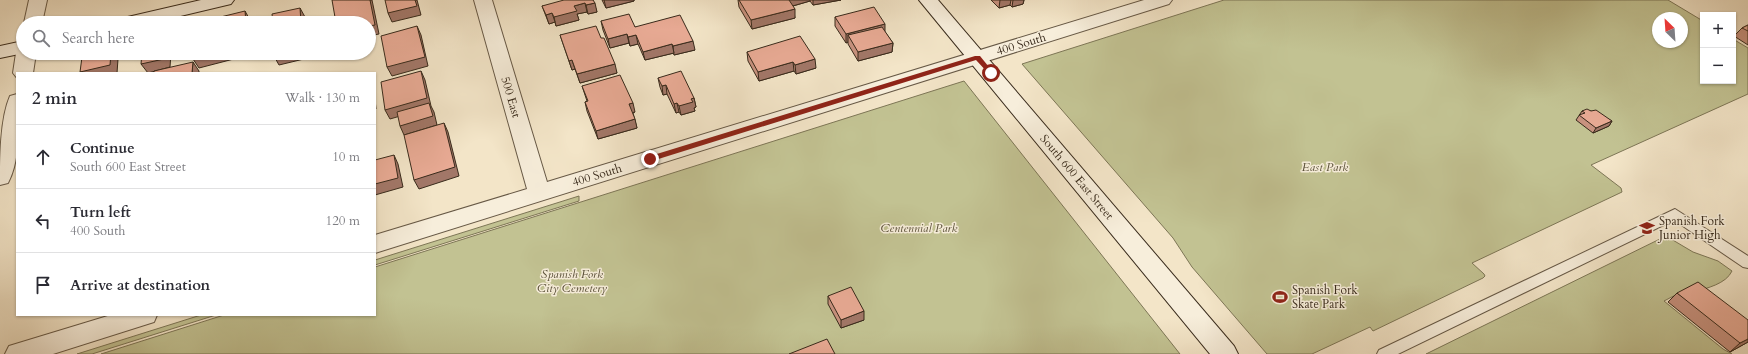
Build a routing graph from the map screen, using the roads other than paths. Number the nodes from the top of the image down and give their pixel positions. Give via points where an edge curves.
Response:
1 (38, 0) edge
2 (225, 0) edge
3 (483, 0) edge
4 (928, 0) edge
5 (1163, 0) edge
6 (35, 16) edge
7 (156, 16) edge
8 (16, 49) edge
9 (0, 52) edge
10 (978, 57) junction
11 (25, 60) edge
12 (23, 72) edge
13 (16, 105) edge
14 (0, 177) edge
15 (539, 193) junction
16 (376, 244) edge
17 (1748, 263) edge
18 (142, 316) edge
19 (18, 354) edge
20 (1225, 354) edge
21 (1384, 354) edge

1 - 6 street
2 - 7 street
3 - 15 street, 500 East
4 - 10 street, South 600 East Street
5 - 10 street, 400 South
8 - 9 street
10 - 15 street, 400 South
10 - 20 street, South 600 East Street
11 - 12 street
13 - 14 street
15 - 16 street, 400 South
17 - 21 lane via 1675,214
18 - 19 street

